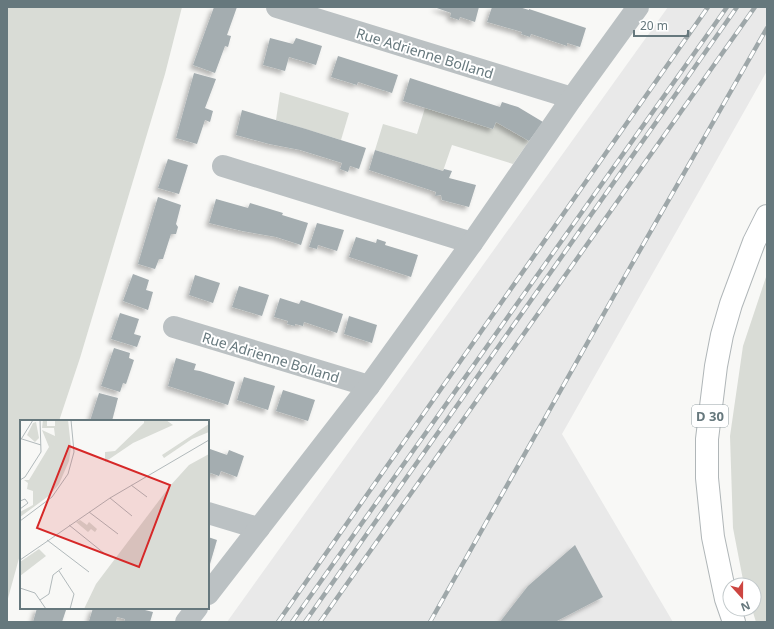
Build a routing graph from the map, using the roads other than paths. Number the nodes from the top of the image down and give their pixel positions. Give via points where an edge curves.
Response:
1 (277, 7) edge
2 (638, 7) edge
3 (572, 98) junction
4 (223, 166) dead end
5 (767, 216) edge
6 (472, 243) junction
7 (174, 327) dead end
8 (369, 386) junction
9 (209, 513) edge
10 (259, 528) junction
11 (209, 593) edge
12 (196, 609) edge
13 (186, 622) edge
14 (734, 622) edge

1 - 3 street, Rue Adrienne Bolland
2 - 3 street
3 - 6 street
4 - 6 street
5 - 14 main road, D 30 via 754,242 722,335 707,439 707,478 713,537 726,599
6 - 8 street
7 - 8 street, Rue Adrienne Bolland
8 - 10 street
9 - 10 street
10 - 11 street
12 - 13 street

